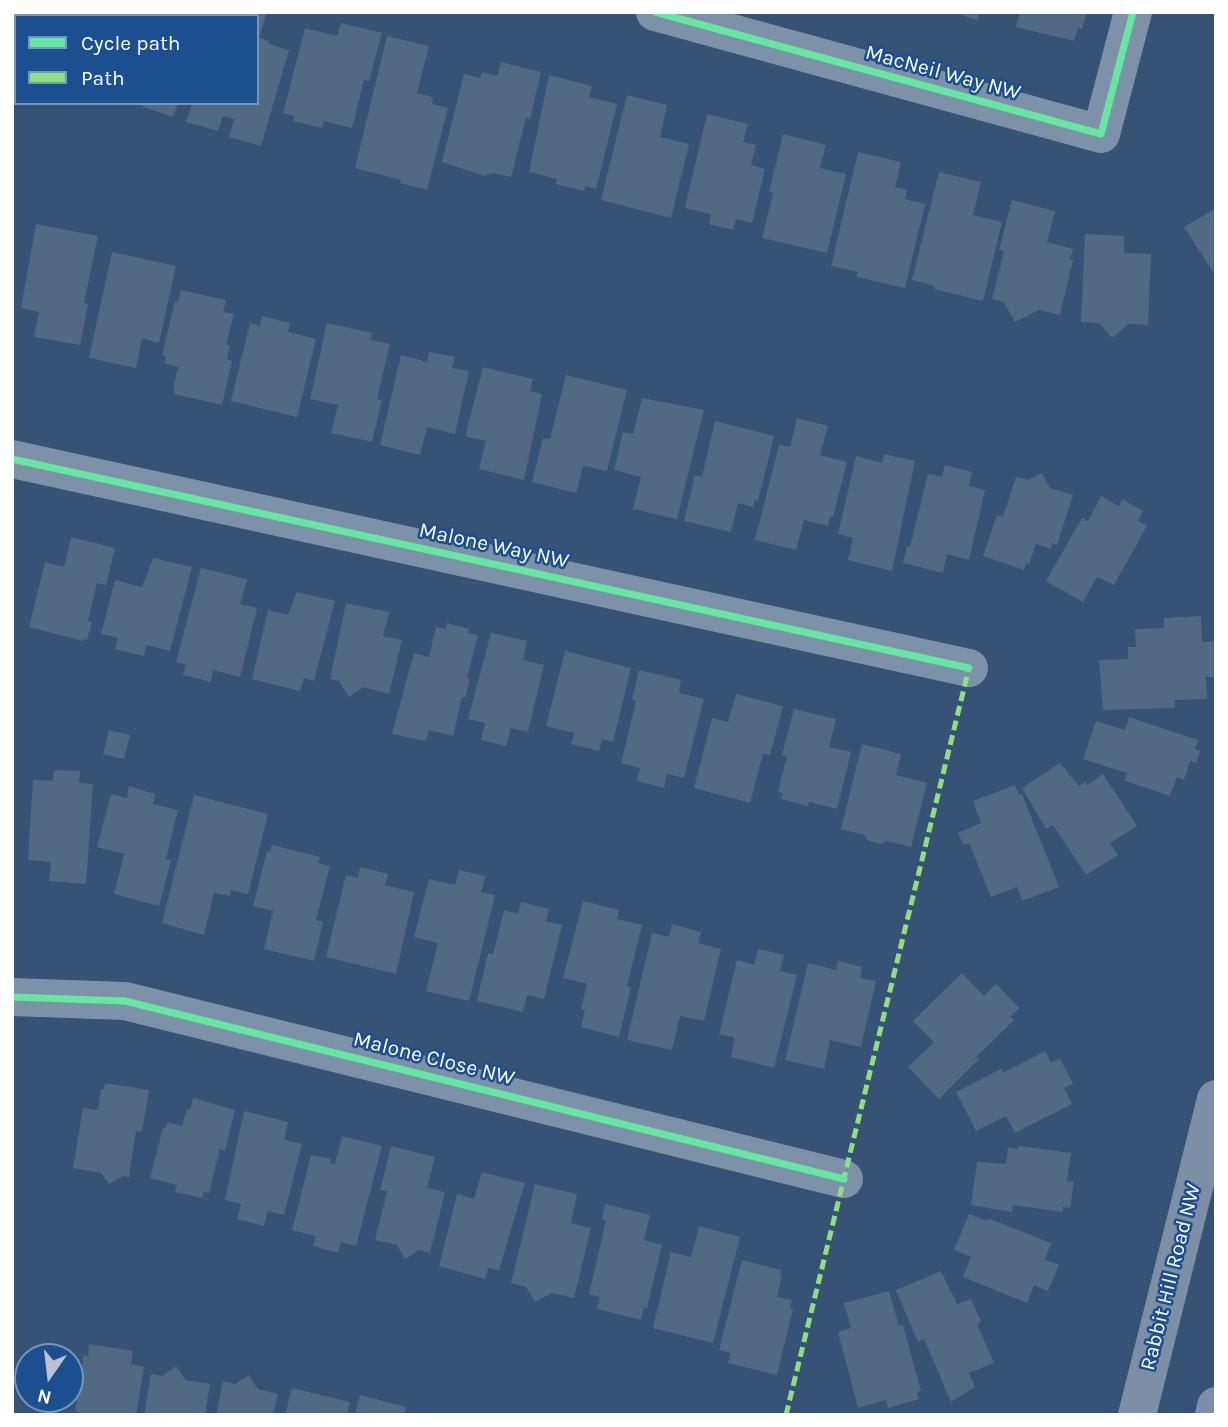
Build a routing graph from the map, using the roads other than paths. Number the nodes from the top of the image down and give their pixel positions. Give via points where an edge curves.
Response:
1 (654, 12) edge
2 (1133, 12) edge
3 (12, 459) edge
4 (969, 668) dead end
5 (12, 997) edge
6 (1216, 1099) edge
7 (844, 1179) dead end
8 (1216, 1406) edge
9 (1137, 1415) edge
10 (1214, 1415) edge

1 - 2 street, MacNeil Way NW via 1101,134
3 - 4 street, Malone Way NW
5 - 7 street, Malone Close NW via 125,1001
6 - 9 main road, Rabbit Hill Road NW
8 - 10 main road

